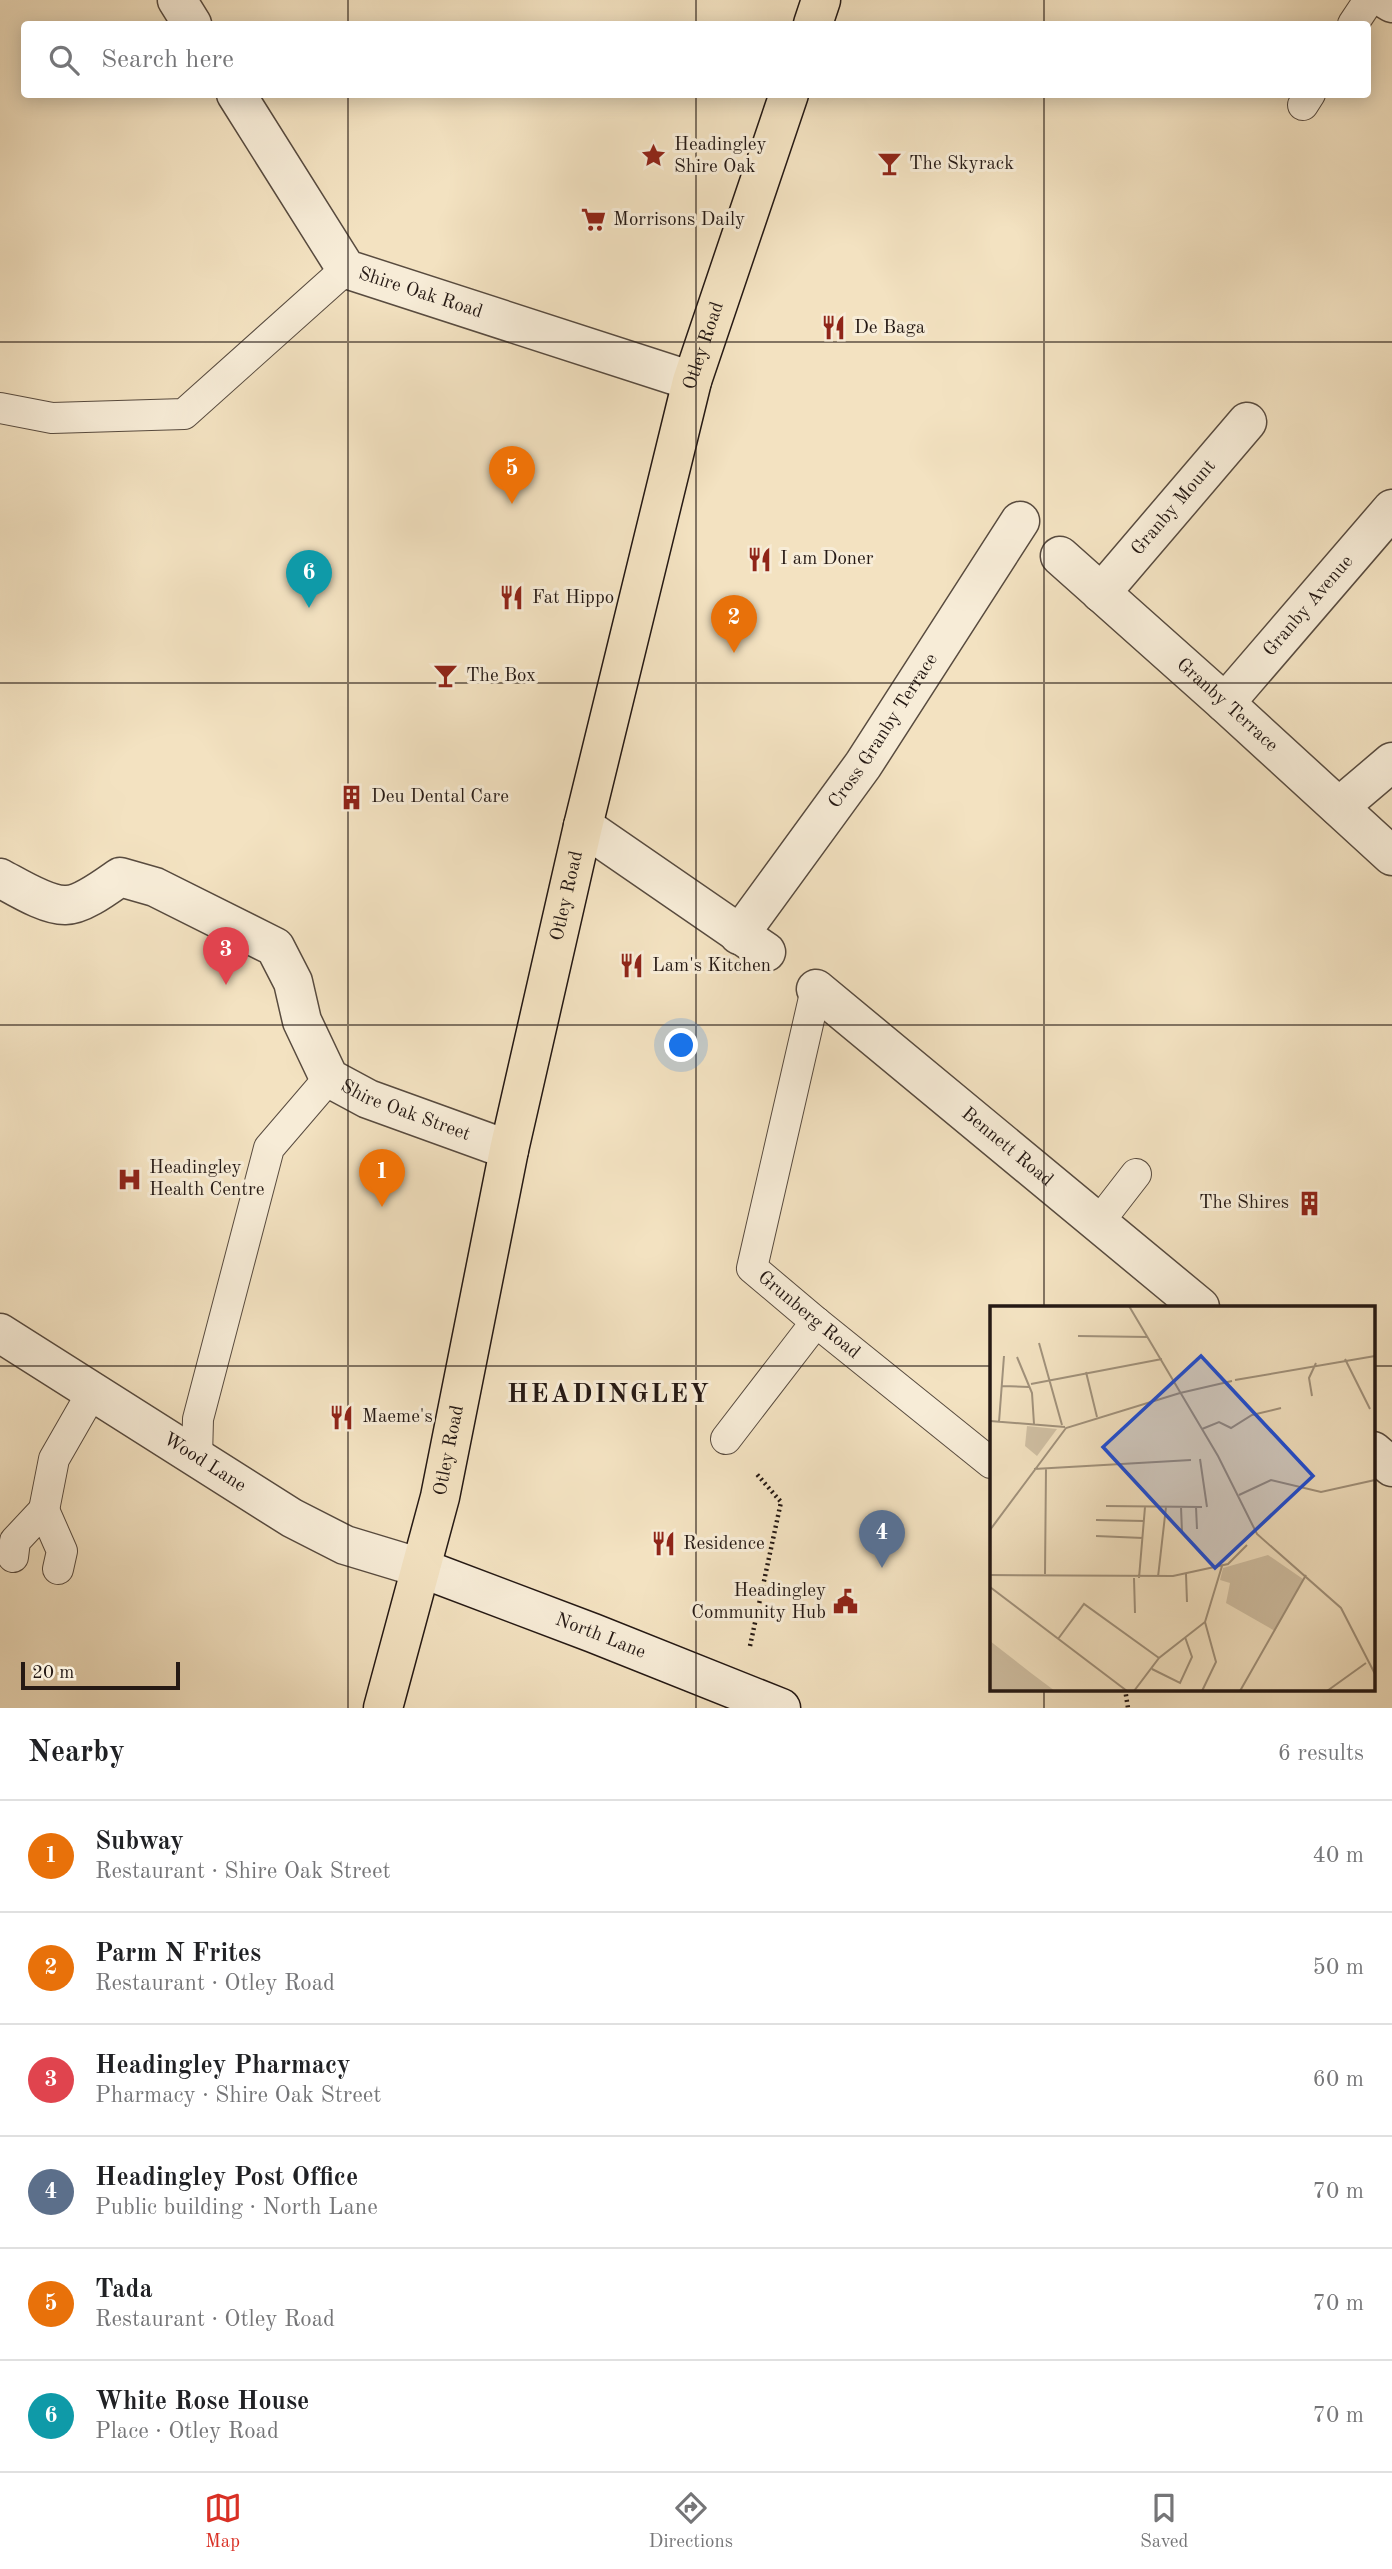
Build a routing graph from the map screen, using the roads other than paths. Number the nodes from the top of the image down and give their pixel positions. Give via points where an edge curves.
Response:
1 (177, 0) edge
2 (821, 0) edge
3 (1369, 0) edge
4 (1387, 0) edge
5 (1392, 3) edge
6 (190, 21) edge
7 (814, 21) edge
8 (1355, 21) edge
9 (239, 98) edge
10 (788, 98) edge
11 (346, 269) junction
12 (692, 381) junction
13 (0, 408) edge
14 (1247, 422) dead end
15 (1392, 509) edge
16 (1031, 530) joint
17 (1101, 593) junction
18 (1225, 703) junction
19 (1392, 762) edge
20 (1339, 807) junction
21 (583, 825) junction
22 (1392, 856) edge
23 (0, 877) edge
24 (816, 989) joint
25 (329, 1079) junction
26 (509, 1150) junction
27 (1136, 1174) dead end
28 (1098, 1223) junction
29 (1199, 1306) edge
30 (816, 1322) junction
31 (0, 1333) edge
32 (93, 1391) junction
33 (726, 1439) road end
34 (1374, 1452) edge
35 (197, 1457) junction
36 (990, 1461) edge
37 (1392, 1467) edge
38 (44, 1510) junction
39 (13, 1557) dead end
40 (421, 1568) junction
41 (58, 1569) dead end
42 (383, 1708) edge
43 (781, 1708) edge

1 - 6 street
2 - 7 highway
3 - 8 lane
4 - 5 street
9 - 11 street, Shire Oak Road
10 - 12 highway, Otley Road
11 - 12 street, Shire Oak Road
11 - 13 lane via 184,414 52,418
12 - 21 highway, Otley Road
14 - 17 street, Granby Mount
15 - 18 street, Granby Avenue
16 - 17 street, Granby Terrace
16 - 21 street, Cross Granby Terrace via 863,765 753,943
17 - 18 street, Granby Terrace
18 - 20 street, Granby Terrace
19 - 20 street
20 - 22 street, Granby Terrace
21 - 26 highway, Otley Road
23 - 25 street, Shire Oak Street via 31,895 67,906 120,877 155,887 275,947
24 - 28 street, Bennett Road
24 - 30 lane, Grunberg Road via 752,1268
25 - 26 street, Shire Oak Street via 369,1099
25 - 35 lane via 269,1147 198,1419
26 - 40 highway, Otley Road via 455,1429
27 - 28 lane
28 - 29 street, Bennett Road
30 - 33 lane
30 - 36 lane, Grunberg Road
31 - 32 street, Wood Lane
32 - 35 street, Wood Lane
32 - 38 lane via 54,1459
34 - 37 street
35 - 40 street, Wood Lane via 292,1518 345,1545
38 - 39 lane via 15,1541
38 - 41 lane via 62,1551
40 - 42 highway, Otley Road
40 - 43 street, North Lane

